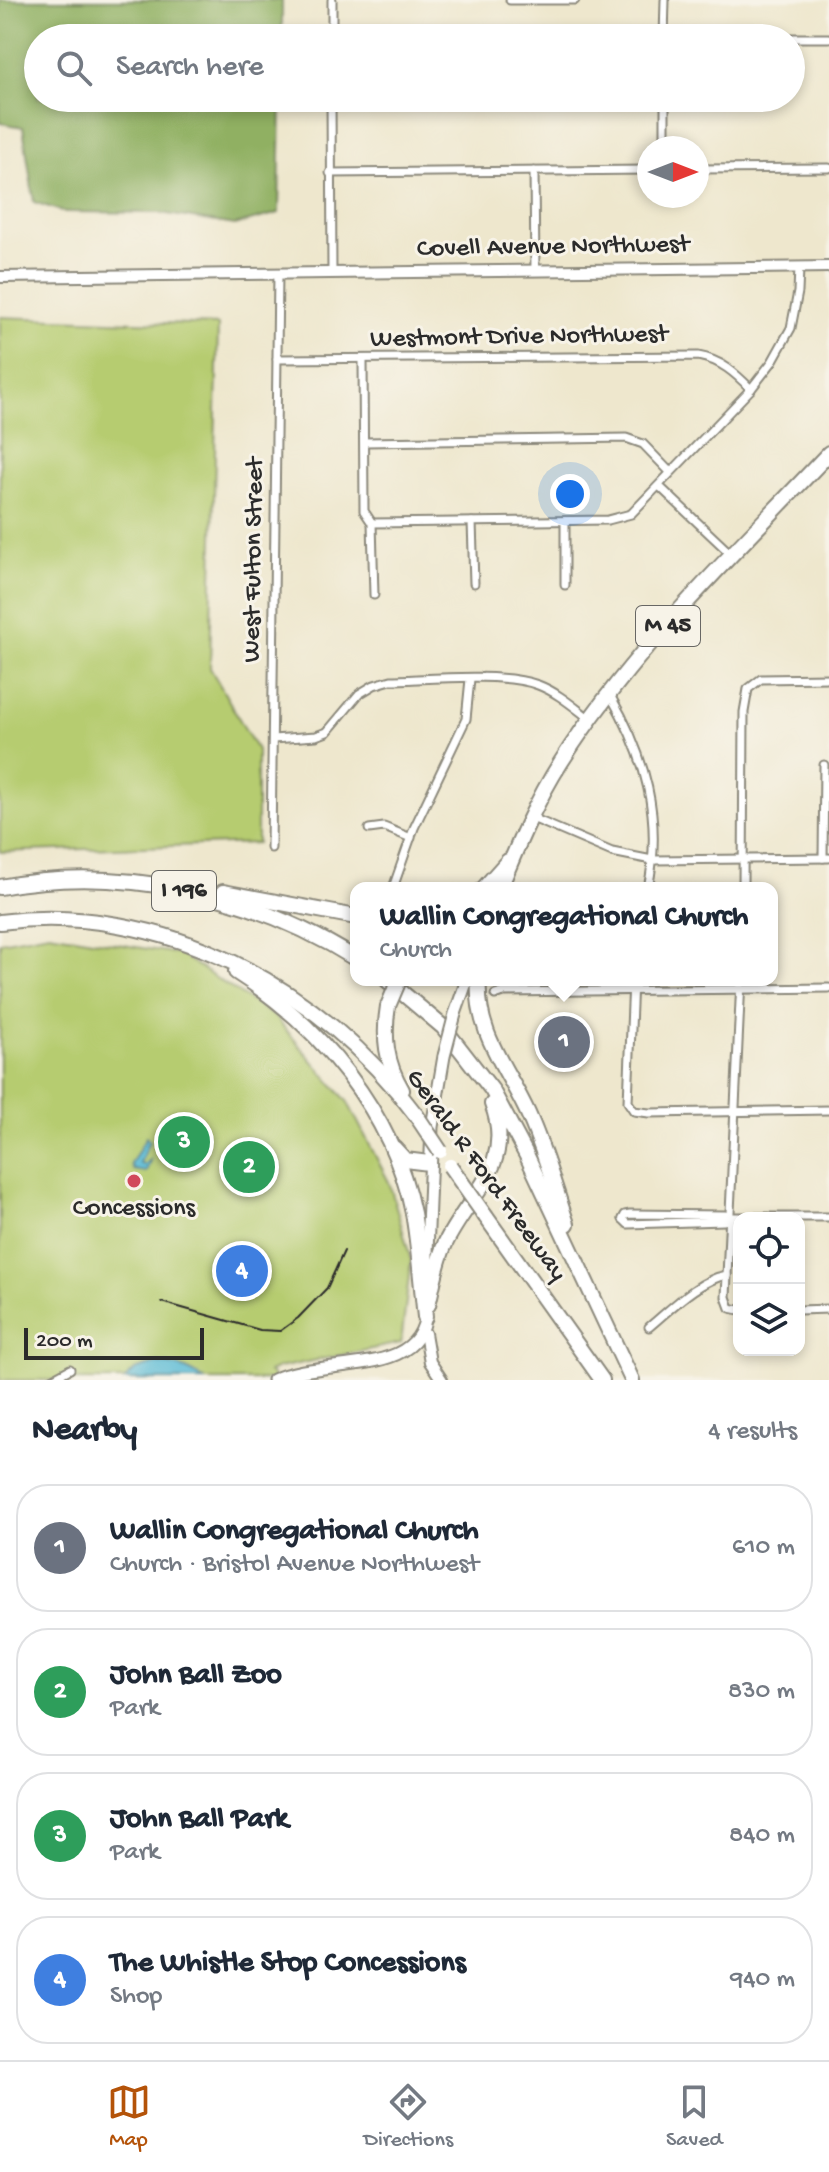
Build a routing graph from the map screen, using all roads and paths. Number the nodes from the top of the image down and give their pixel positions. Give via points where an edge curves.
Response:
1 (332, 0) edge
2 (510, 0) edge
3 (575, 0) edge
4 (665, 0) edge
5 (332, 24) edge
6 (664, 24) edge
7 (805, 38) edge
8 (829, 38) edge
9 (331, 112) edge
10 (665, 112) edge
11 (665, 136) edge
12 (829, 168) edge
13 (709, 169) edge
14 (637, 170) edge
15 (534, 171) junction
16 (330, 173) junction
17 (829, 267) edge
18 (799, 268) junction
19 (535, 271) junction
20 (332, 272) junction
21 (278, 273) junction
22 (0, 277) edge
23 (277, 359) junction
24 (363, 360) junction
25 (751, 389) junction
26 (365, 442) junction
27 (829, 453) edge
28 (670, 472) junction
29 (659, 486) junction
30 (565, 521) junction
31 (472, 522) junction
32 (372, 523) junction
33 (733, 556) junction
34 (474, 583) dead end
35 (565, 585) dead end
36 (374, 595) dead end
37 (829, 678) edge
38 (470, 679) junction
39 (610, 694) junction
40 (590, 719) junction
41 (273, 739) junction
42 (824, 765) dead end
43 (530, 817) junction
44 (369, 829) dead end
45 (411, 838) junction
46 (271, 848) dead end
47 (514, 855) junction
48 (826, 858) edge
49 (743, 859) junction
50 (652, 860) junction
51 (132, 882) junction
52 (395, 882) edge
53 (489, 882) edge
54 (503, 882) edge
55 (649, 882) edge
56 (743, 882) edge
57 (0, 887) edge
58 (350, 916) edge
59 (0, 922) edge
60 (187, 943) junction
61 (350, 956) edge
62 (394, 986) edge
63 (396, 986) edge
64 (465, 986) edge
65 (479, 986) edge
66 (632, 986) edge
67 (719, 986) edge
68 (741, 986) edge
69 (770, 986) edge
70 (829, 988) edge
71 (632, 990) junction
72 (495, 995) dead end
73 (461, 1049) junction
74 (829, 1110) edge
75 (735, 1111) junction
76 (415, 1114) junction
77 (387, 1138) junction
78 (429, 1163) junction
79 (731, 1217) junction
80 (829, 1217) edge
81 (623, 1219) dead end
82 (727, 1275) junction
83 (587, 1285) junction
84 (733, 1309) edge
85 (829, 1309) edge
86 (805, 1310) edge
87 (425, 1317) junction
88 (649, 1327) dead end
89 (425, 1333) junction
90 (70, 1369) dead end
91 (50, 1380) edge
92 (273, 1380) edge
93 (442, 1380) edge
94 (602, 1380) edge
95 (632, 1380) edge

1 - 5 street
2 - 3 street
4 - 6 street
7 - 8 street
9 - 16 street
10 - 11 street
12 - 13 street
14 - 15 street
15 - 16 street
15 - 19 street
16 - 20 street
17 - 18 street, Covell Avenue Northwest
18 - 19 street, Covell Avenue Northwest
18 - 25 street via 791,328
19 - 20 street, Covell Avenue Northwest
20 - 21 street, Covell Avenue Northwest
21 - 22 street, Covell Avenue Northwest
21 - 23 street, West Fulton Street
23 - 24 street, Westmont Drive Northwest
23 - 41 street, West Fulton Street
24 - 25 street, Westmont Drive Northwest via 698,356 726,366
24 - 26 street
25 - 28 street
26 - 28 street via 626,438 643,444
26 - 32 street via 364,511
27 - 33 highway, M 45
28 - 29 street
29 - 30 street via 631,514 618,519
29 - 33 street
30 - 31 street
30 - 35 street
31 - 32 street
31 - 34 street
32 - 36 street
33 - 39 highway, M 45
37 - 49 street via 768,678 752,684 746,694
38 - 40 street via 535,684
38 - 41 street via 382,682 359,694 327,732
38 - 45 street via 466,719
39 - 40 highway, M 45
39 - 50 street via 629,726 649,789
40 - 43 highway, M 45
41 - 46 street, West Fulton Street
42 - 48 street
43 - 47 highway, M 45
43 - 50 street via 612,852
44 - 45 street via 384,827
45 - 52 street
47 - 53 highway
47 - 54 highway, M 45
48 - 49 street
49 - 50 street
49 - 56 street
50 - 55 street
51 - 57 highway, I 196 via 68,879
51 - 58 highway via 155,880
51 - 61 highway, I 196 via 250,909
59 - 60 highway, Gerald R Ford Freeway / I 196 via 82,921
60 - 76 highway, Gerald R Ford Freeway / I 196 via 260,975 307,1006 357,1048
60 - 77 highway via 258,986 311,1032 347,1074
62 - 73 highway, Gerald R Ford Freeway
63 - 76 highway, bridge via 388,1006 386,1051
64 - 78 main road, bridge via 444,1056
65 - 83 highway via 487,1036 530,1117
66 - 71 street
67 - 71 street
68 - 75 street
69 - 70 street
71 - 72 street
71 - 75 street via 628,1102 634,1111
73 - 83 highway, Gerald R Ford Freeway via 510,1122
73 - 87 highway via 498,1118 498,1147 486,1181 444,1245
74 - 75 street
75 - 79 street
76 - 94 highway, Gerald R Ford Freeway / I 196, bridge
77 - 78 highway via 405,1160
77 - 87 highway via 413,1214
78 - 87 main road
79 - 80 street
79 - 81 street via 630,1214
79 - 82 street
82 - 84 street via 728,1305
82 - 88 street via 706,1283
83 - 95 highway, Gerald R Ford Freeway
85 - 86 street
87 - 89 main road
89 - 92 main road via 403,1358 388,1365
89 - 93 street via 430,1362
90 - 91 street

